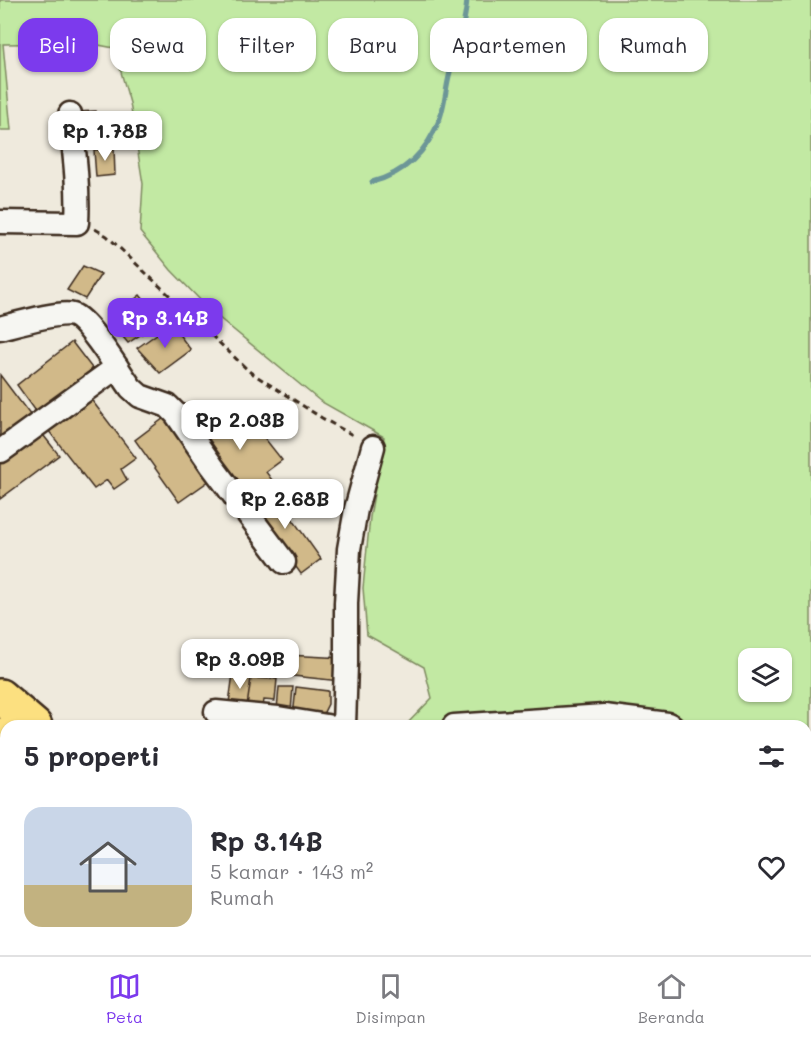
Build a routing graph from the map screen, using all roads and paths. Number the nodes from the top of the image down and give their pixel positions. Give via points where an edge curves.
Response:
1 (70, 114) dead end
2 (0, 222) edge
3 (78, 223) junction
4 (0, 328) edge
5 (117, 367) junction
6 (374, 447) joint
7 (1, 451) edge
8 (284, 562) dead end
9 (0, 696) edge
10 (216, 712) dead end
11 (28, 720) edge
12 (290, 720) edge
13 (344, 720) edge
14 (544, 720) edge
15 (639, 720) edge

1 - 3 street
2 - 3 street
3 - 6 path via 107,236 250,372
4 - 5 street via 71,315 85,323
5 - 7 street
5 - 8 street via 140,396 168,406 176,414
6 - 13 street via 349,549
9 - 11 highway
10 - 12 street
14 - 15 street via 604,716

